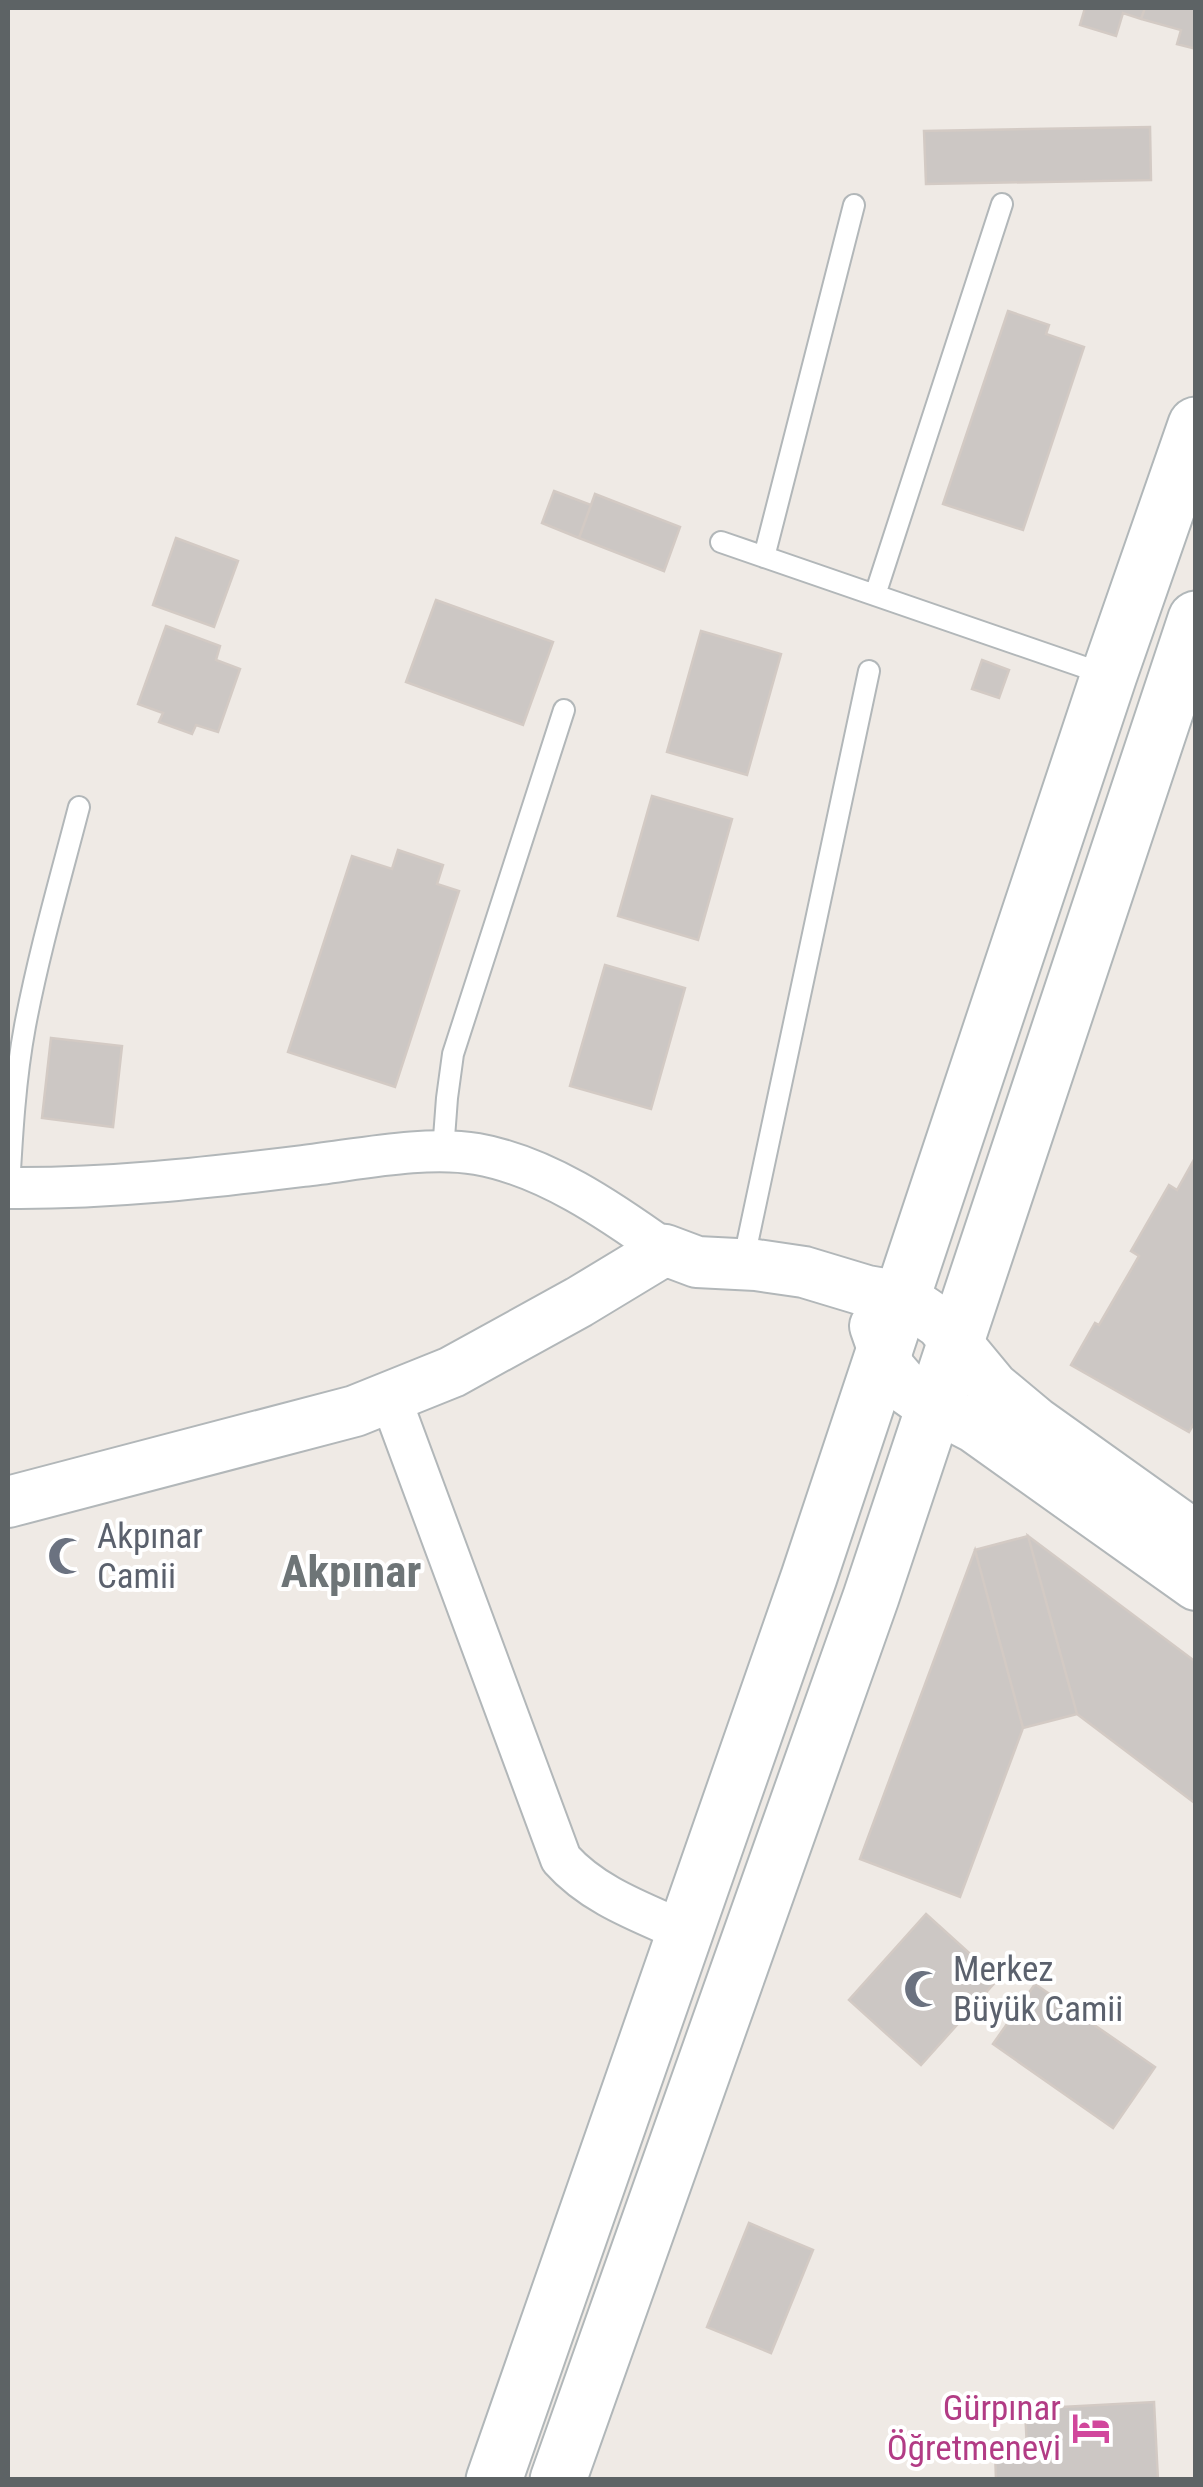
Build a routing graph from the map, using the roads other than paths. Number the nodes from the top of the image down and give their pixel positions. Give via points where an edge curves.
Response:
1 (1002, 204) dead end
2 (854, 205) dead end
3 (1196, 426) edge
4 (722, 542) dead end
5 (764, 557) junction
6 (875, 595) junction
7 (1196, 620) edge
8 (870, 670) dead end
9 (1109, 675) junction
10 (564, 710) dead end
11 (79, 807) dead end
12 (444, 1151) junction
13 (8, 1188) edge
14 (665, 1250) junction
15 (742, 1265) junction
16 (804, 1272) junction
17 (902, 1297) junction
18 (956, 1340) junction
19 (884, 1354) junction
20 (390, 1397) junction
21 (934, 1407) junction
22 (8, 1502) edge
23 (1196, 1537) edge
24 (1196, 1586) edge
25 (685, 1932) junction
26 (494, 2480) edge
27 (558, 2480) edge

1 - 6 lane
2 - 5 lane
3 - 9 main road
4 - 5 lane
5 - 6 lane
6 - 9 lane
7 - 18 main road
8 - 15 lane
9 - 17 main road
10 - 12 lane via 454,1054
11 - 13 lane via 24,1028
12 - 13 street via 102,1186
12 - 14 street via 514,1163 610,1212
14 - 15 street via 696,1262
14 - 20 street via 452,1372
15 - 16 street
16 - 17 street
16 - 19 street via 866,1313
17 - 18 street
17 - 19 main road
18 - 21 main road
18 - 23 street via 993,1387 1035,1422
19 - 21 street via 897,1378
19 - 25 main road
20 - 22 street via 355,1412
20 - 25 street via 562,1859 598,1892
21 - 24 street via 974,1427
21 - 27 main road
25 - 26 main road

